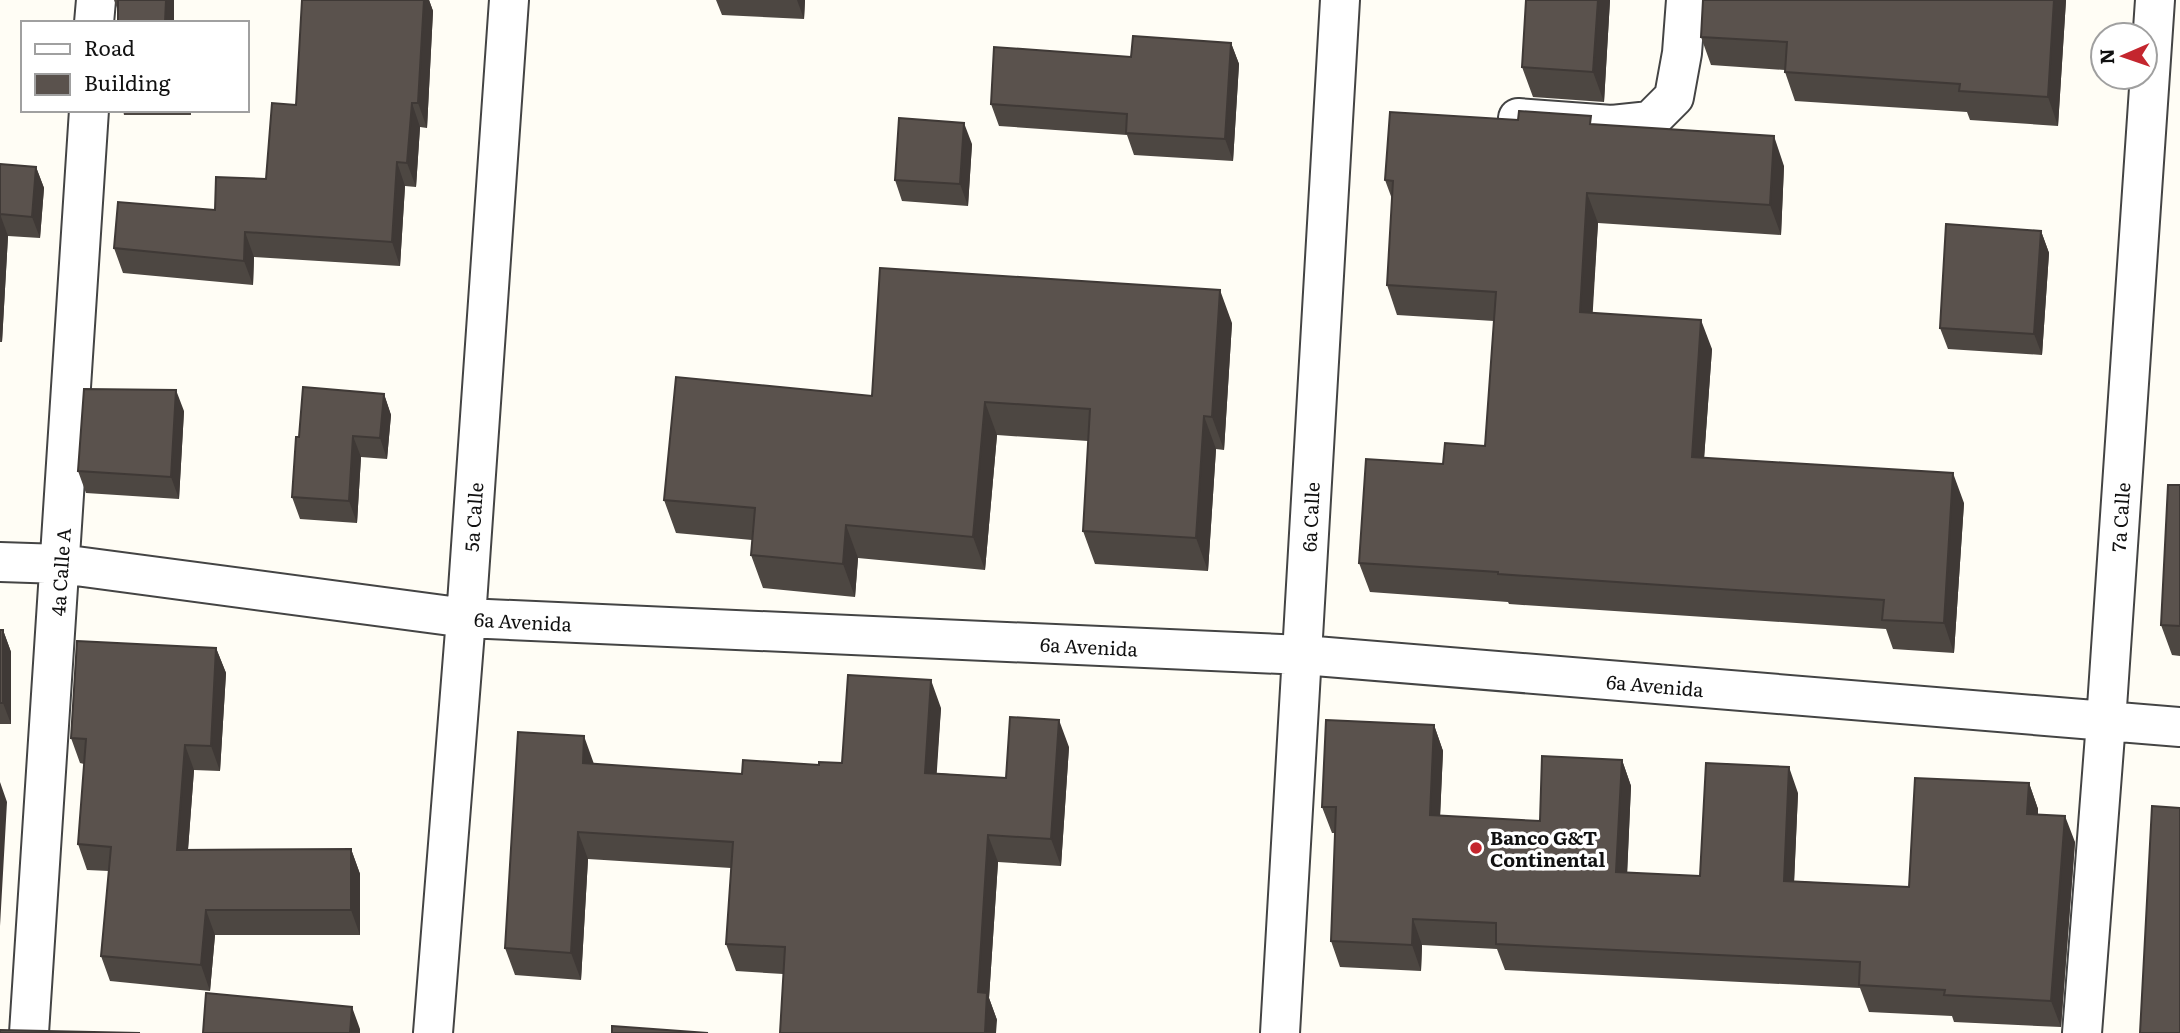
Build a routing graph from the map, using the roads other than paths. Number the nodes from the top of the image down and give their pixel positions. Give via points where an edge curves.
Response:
1 (96, 0) edge
2 (509, 0) edge
3 (1340, 0) edge
4 (1686, 0) edge
5 (2155, 0) edge
6 (94, 21) edge
7 (89, 112) edge
8 (1518, 118) edge
9 (0, 562) edge
10 (61, 564) junction
11 (466, 618) junction
12 (1303, 655) junction
13 (2106, 722) junction
14 (2180, 727) edge
15 (29, 1033) edge
16 (433, 1033) edge
17 (1280, 1033) edge
18 (2082, 1033) edge

1 - 6 street
2 - 11 street, 5a Calle
3 - 12 street, 6a Calle
4 - 8 street via 1674,97 1650,121 1612,125
5 - 13 street, 7a Calle
7 - 10 street, 4a Calle A
9 - 10 street, 6a Avenida
10 - 11 street, 6a Avenida
10 - 15 street, 4a Calle A
11 - 12 street, 6a Avenida
11 - 16 street, 5a Calle
12 - 13 street, 6a Avenida
12 - 17 street, 6a Calle
13 - 14 street, 6a Avenida
13 - 18 street, 7a Calle

